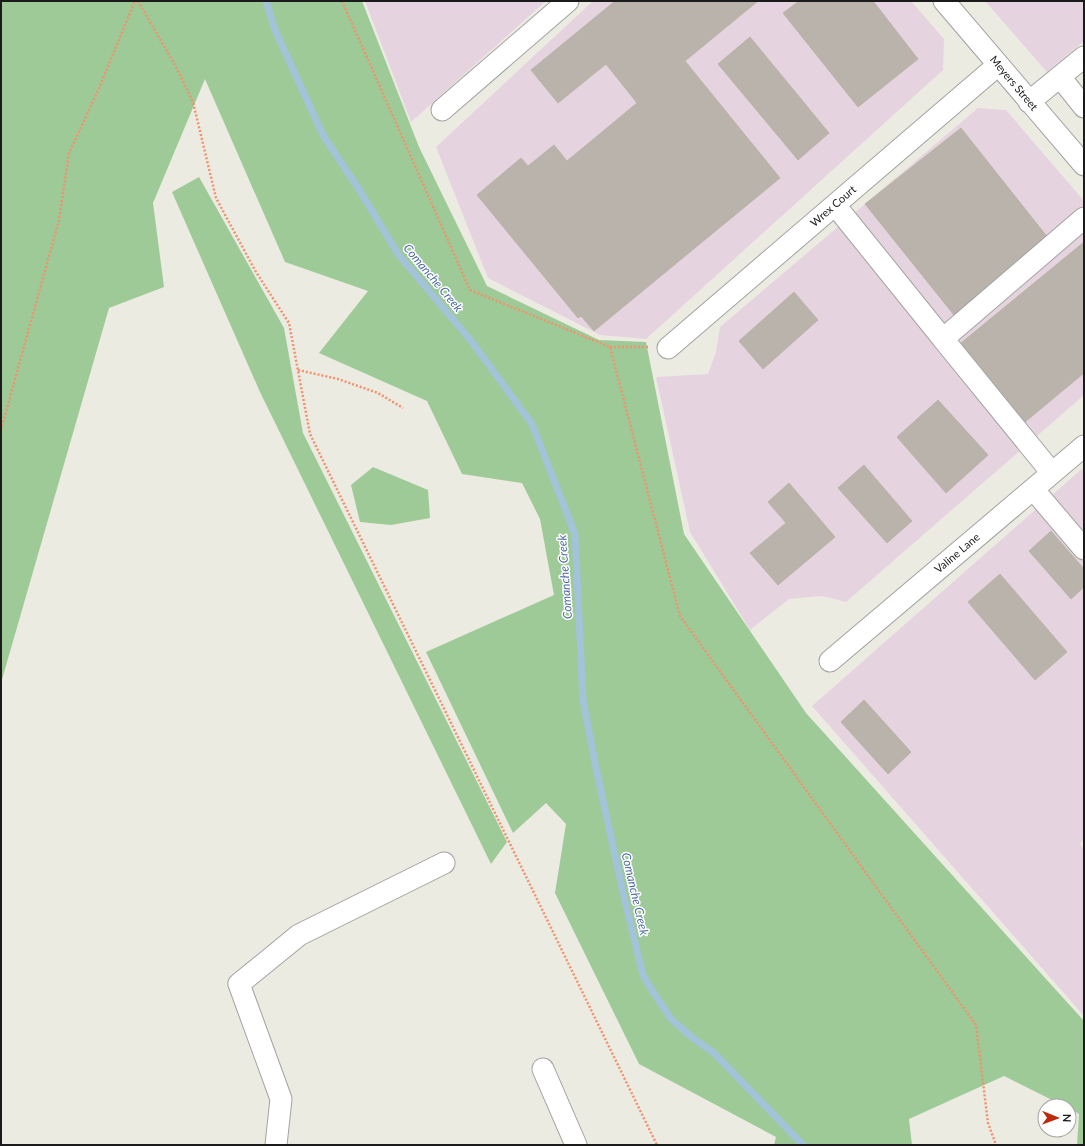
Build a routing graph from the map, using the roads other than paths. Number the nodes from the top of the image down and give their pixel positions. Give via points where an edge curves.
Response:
1 (568, 1) edge
2 (944, 1) edge
3 (1084, 57) edge
4 (998, 65) junction
5 (1060, 77) junction
6 (1030, 102) junction
7 (1084, 107) edge
8 (442, 110) dead end
9 (1084, 165) edge
10 (835, 204) junction
11 (1084, 218) edge
12 (943, 339) junction
13 (668, 348) road end
14 (1084, 446) edge
15 (1052, 473) junction
16 (1033, 488) junction
17 (1084, 549) edge
18 (830, 661) dead end
19 (444, 863) dead end
20 (543, 1069) dead end
21 (276, 1145) edge
22 (576, 1145) edge

1 - 8 street
2 - 4 street, Meyers Street
3 - 5 street
4 - 6 street, Meyers Street
4 - 10 street, Wrex Court
5 - 6 street
5 - 7 street
6 - 9 street, Meyers Street
10 - 12 street
10 - 13 street, Wrex Court
11 - 12 street
12 - 15 street
14 - 15 street, Valine Lane
15 - 16 street, Valine Lane
16 - 17 street
16 - 18 street, Valine Lane
19 - 21 street via 300,935 239,984 281,1099
20 - 22 street

